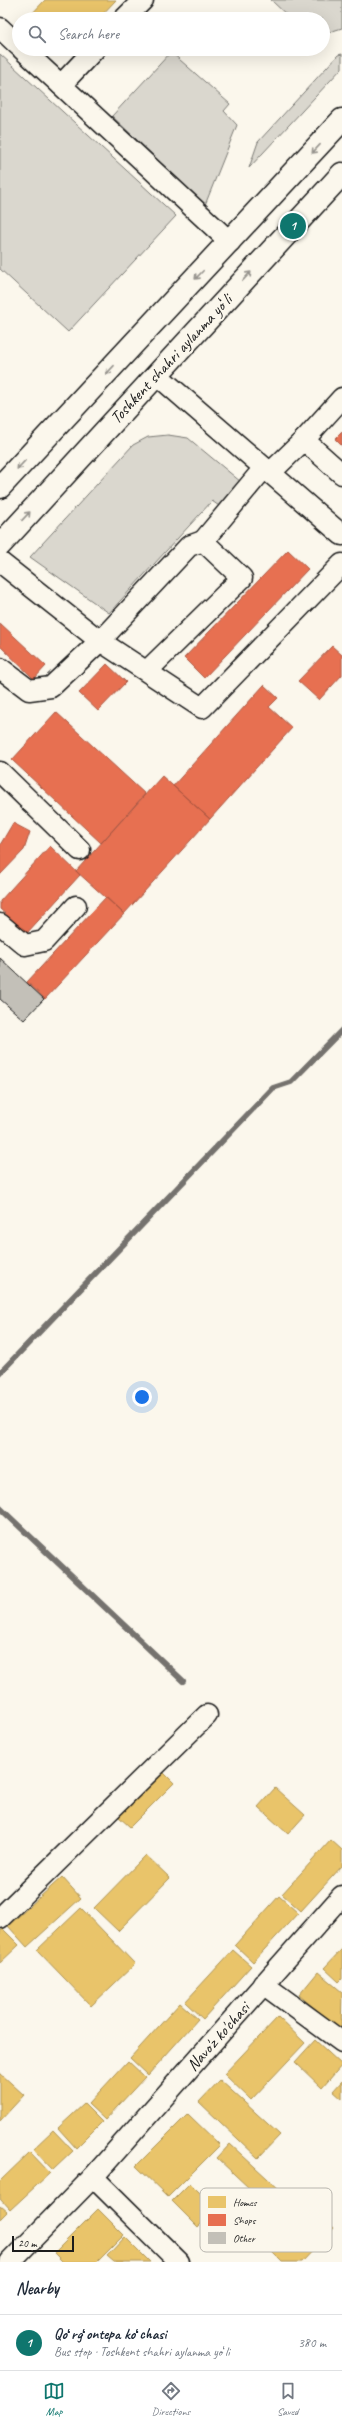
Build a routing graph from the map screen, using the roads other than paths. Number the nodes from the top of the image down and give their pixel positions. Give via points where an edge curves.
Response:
1 (143, 0) edge
2 (131, 12) edge
3 (0, 28) edge
4 (12, 39) edge
5 (30, 56) edge
6 (89, 56) edge
7 (61, 85) junction
8 (342, 120) edge
9 (342, 174) edge
10 (230, 242) junction
11 (157, 375) junction
12 (342, 398) edge
13 (304, 440) junction
14 (267, 470) junction
15 (342, 474) edge
16 (0, 487) edge
17 (342, 535) edge
18 (202, 541) junction
19 (0, 545) edge
20 (0, 562) edge
21 (342, 564) edge
22 (100, 641) junction
23 (0, 668) edge
24 (147, 671) junction
25 (0, 772) edge
26 (80, 850) dead end
27 (76, 906) dead end
28 (0, 924) edge
29 (207, 1715) dead end
30 (342, 1896) edge
31 (0, 1918) edge
32 (263, 1984) junction
33 (342, 2042) edge
34 (93, 2177) junction
35 (10, 2262) edge
36 (179, 2262) edge

1 - 2 street
3 - 4 street
5 - 7 street
6 - 7 street
7 - 10 street
8 -> 10 highway
11 -> 9 highway, Toshkent shahri aylanma yoʻli
10 -> 16 highway
11 - 14 street
19 -> 11 highway, Toshkent shahri aylanma yoʻli
12 - 13 street
13 - 14 street
13 - 15 street
14 - 17 street
14 - 18 street
18 - 22 street via 189,546
18 - 24 street via 242,578
20 - 22 street
21 - 24 street via 202,708
22 - 23 street via 51,687 29,690
22 - 24 street
25 - 26 street
27 - 28 street via 44,941 25,945
29 - 31 street
30 - 32 street, Navo'z ko'chasi
32 - 33 street
32 - 34 street, Navo'z ko'chasi
34 - 35 street, Navo'z ko'chasi
34 - 36 street

